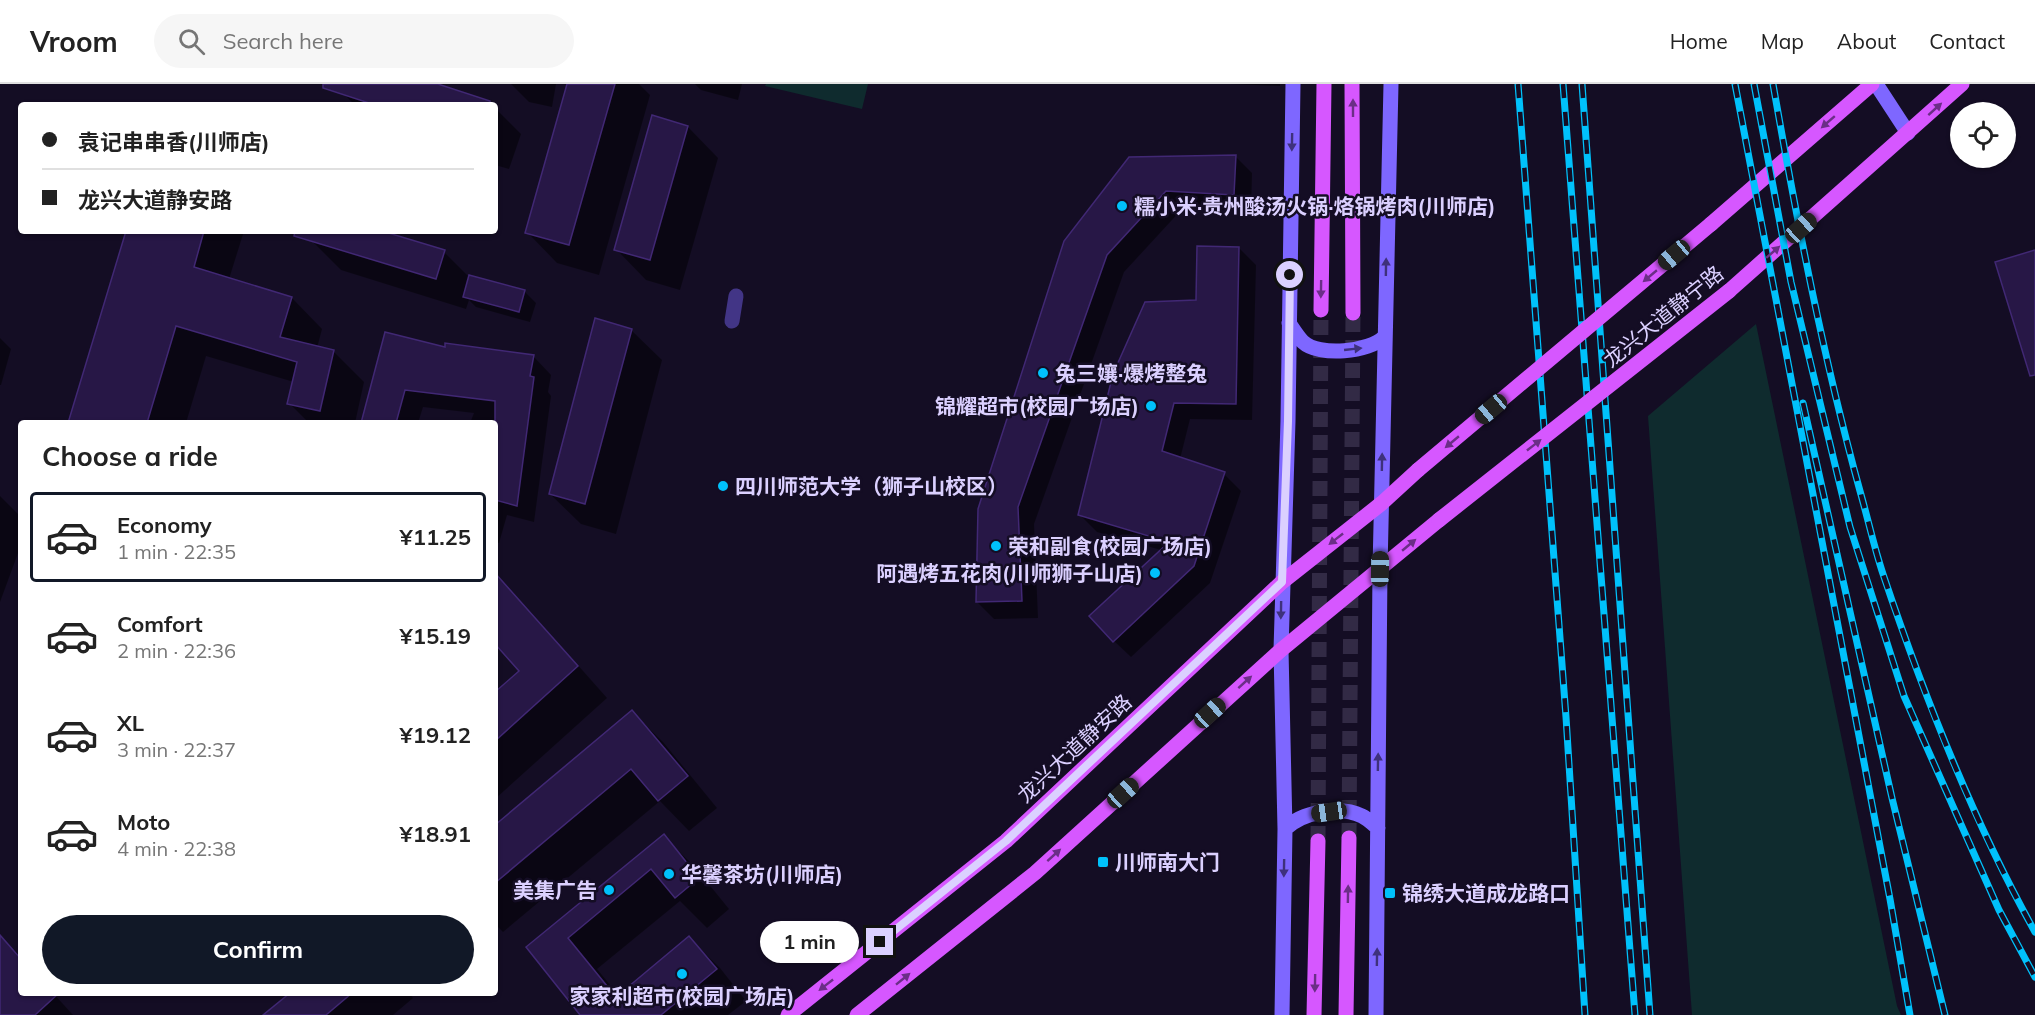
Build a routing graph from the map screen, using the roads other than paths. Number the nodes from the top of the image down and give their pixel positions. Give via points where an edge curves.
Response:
1 (1293, 84) edge
2 (1324, 84) edge
3 (1352, 84) edge
4 (1391, 84) edge
5 (1872, 84) edge
6 (1876, 84) edge
7 (1962, 84) edge
8 (1908, 133) junction
9 (736, 296) dead end
10 (1320, 310) tunnel mouth
11 (1353, 313) tunnel mouth
12 (732, 321) dead end
13 (1289, 322) junction
14 (1384, 337) junction
15 (1382, 503) junction
16 (1380, 569) junction
17 (1282, 582) junction
18 (1281, 650) junction
19 (1378, 828) junction
20 (1285, 829) junction
21 (1349, 838) tunnel mouth
22 (1318, 841) tunnel mouth
23 (788, 1015) edge
24 (857, 1015) edge
25 (1282, 1015) edge
26 (1314, 1015) edge
27 (1346, 1015) edge
28 (1376, 1015) edge

1 -> 13 main road
2 -> 10 main road
11 -> 3 main road
14 -> 4 main road
5 -> 15 main road, 龙兴大道静宁路, bridge
6 - 8 main road
8 -> 7 main road, 龙兴大道静宁路
16 -> 8 main road, 龙兴大道静宁路, bridge via 1729,291
9 - 12 street
13 -> 14 main road via 1304,343 1315,348 1362,349
13 - 17 main road
15 -> 14 main road
15 - 16 main road
15 -> 17 main road, 龙兴大道静安路
16 - 18 main road
19 -> 16 main road
17 -> 18 main road
17 -> 23 main road, 龙兴大道静安路 via 1006,841
18 - 20 main road
24 -> 18 main road via 1035,873
19 - 20 main road via 1362,816 1329,812 1293,820
28 -> 19 main road
20 -> 25 main road
27 -> 21 main road
22 -> 26 main road

